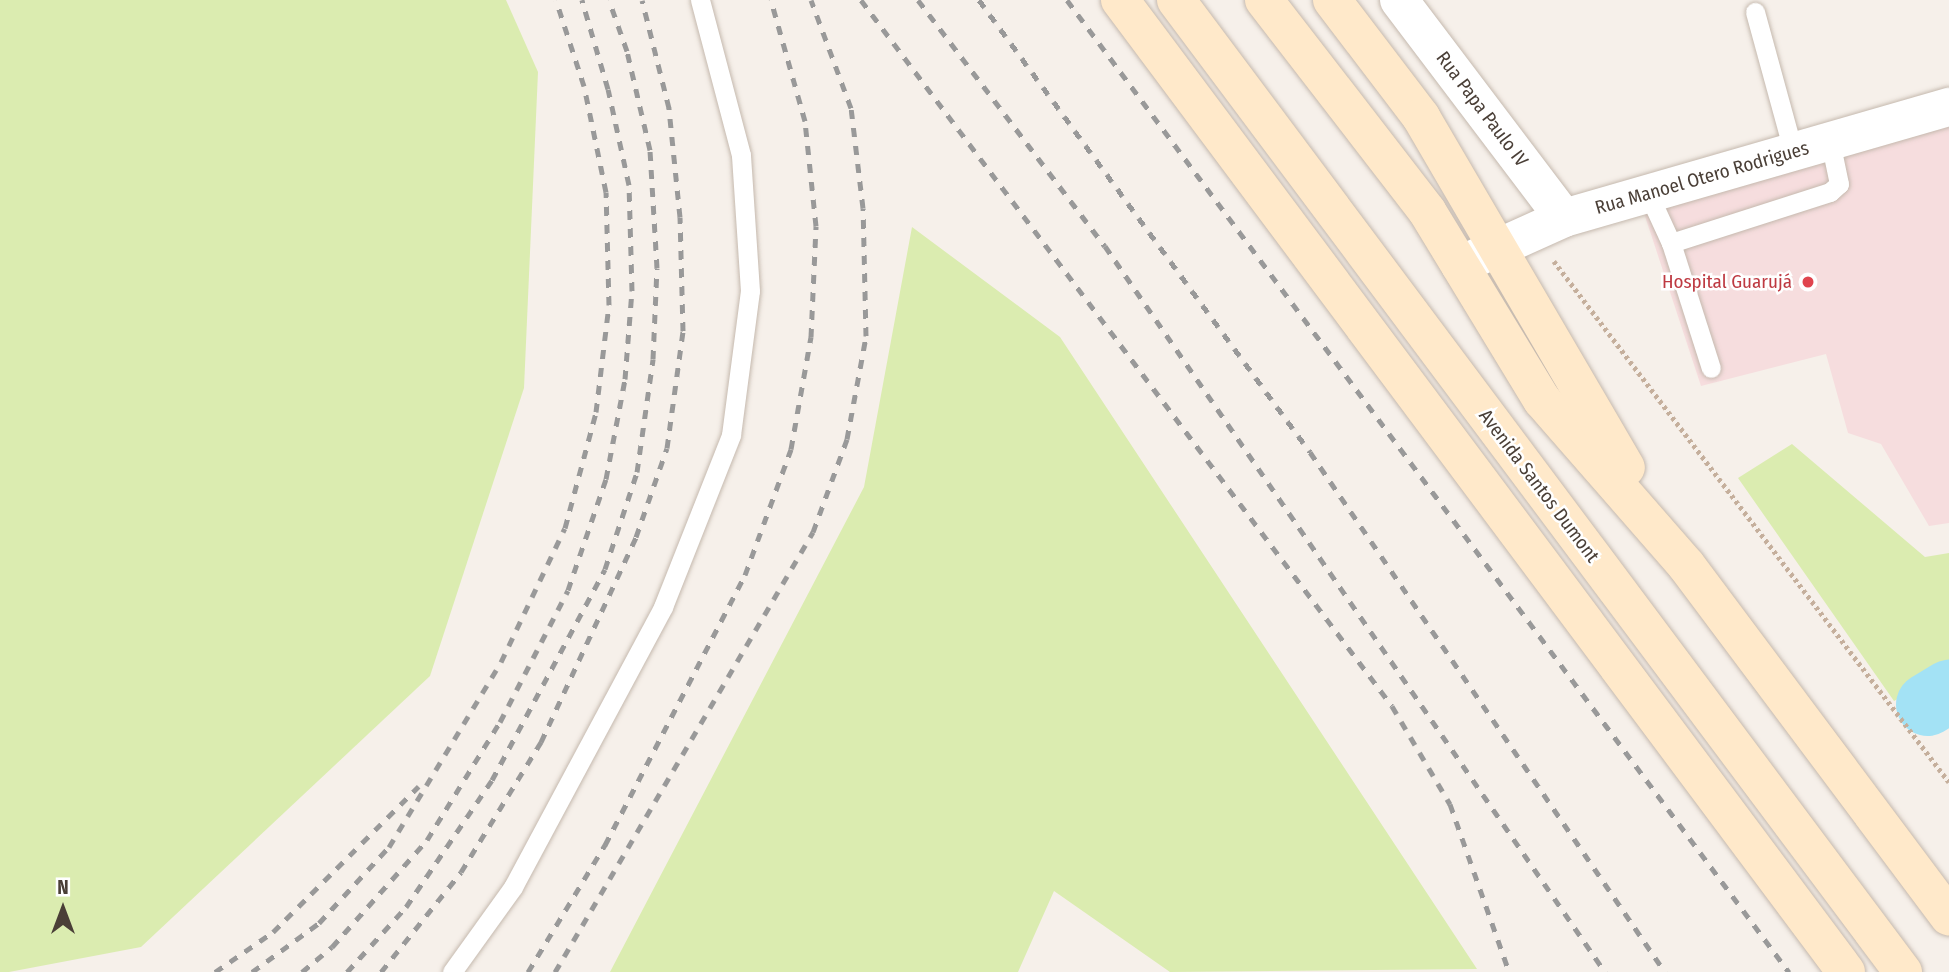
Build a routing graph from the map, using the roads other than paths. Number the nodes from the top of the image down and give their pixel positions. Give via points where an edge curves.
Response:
1 (700, 0) edge
2 (1120, 0) edge
3 (1175, 0) edge
4 (1264, 0) edge
5 (1332, 0) edge
6 (1399, 0) edge
7 (1755, 12) dead end
8 (1949, 107) edge
9 (1830, 141) junction
10 (1793, 151) junction
11 (1648, 193) junction
12 (1548, 224) junction
13 (1671, 243) junction
14 (1494, 246) junction
15 (1460, 265) junction
16 (1711, 368) dead end
17 (1686, 565) junction
18 (1949, 916) edge
19 (452, 972) edge
20 (1846, 972) edge
21 (1903, 972) edge

1 - 19 lane via 741,155 750,291 731,435 663,607 513,887
2 - 20 main road
3 - 21 main road, Avenida Santos Dumont
4 - 15 main road via 1427,211
5 - 14 main road via 1421,117
6 - 12 street, Rua Papa Paulo IV
7 - 10 lane
8 - 9 street, Rua Manoel Otero Rodrigues
9 - 10 street, Rua Manoel Otero Rodrigues
9 - 13 lane via 1839,184 1830,192
10 - 11 street, Rua Manoel Otero Rodrigues
11 - 12 street, Rua Manoel Otero Rodrigues
11 - 13 lane
12 - 14 street, Rua Manoel Otero Rodrigues
13 - 16 lane
14 - 15 street, Rua Manoel Otero Rodrigues
14 - 17 main road
15 - 17 main road via 1542,400
17 - 18 main road

